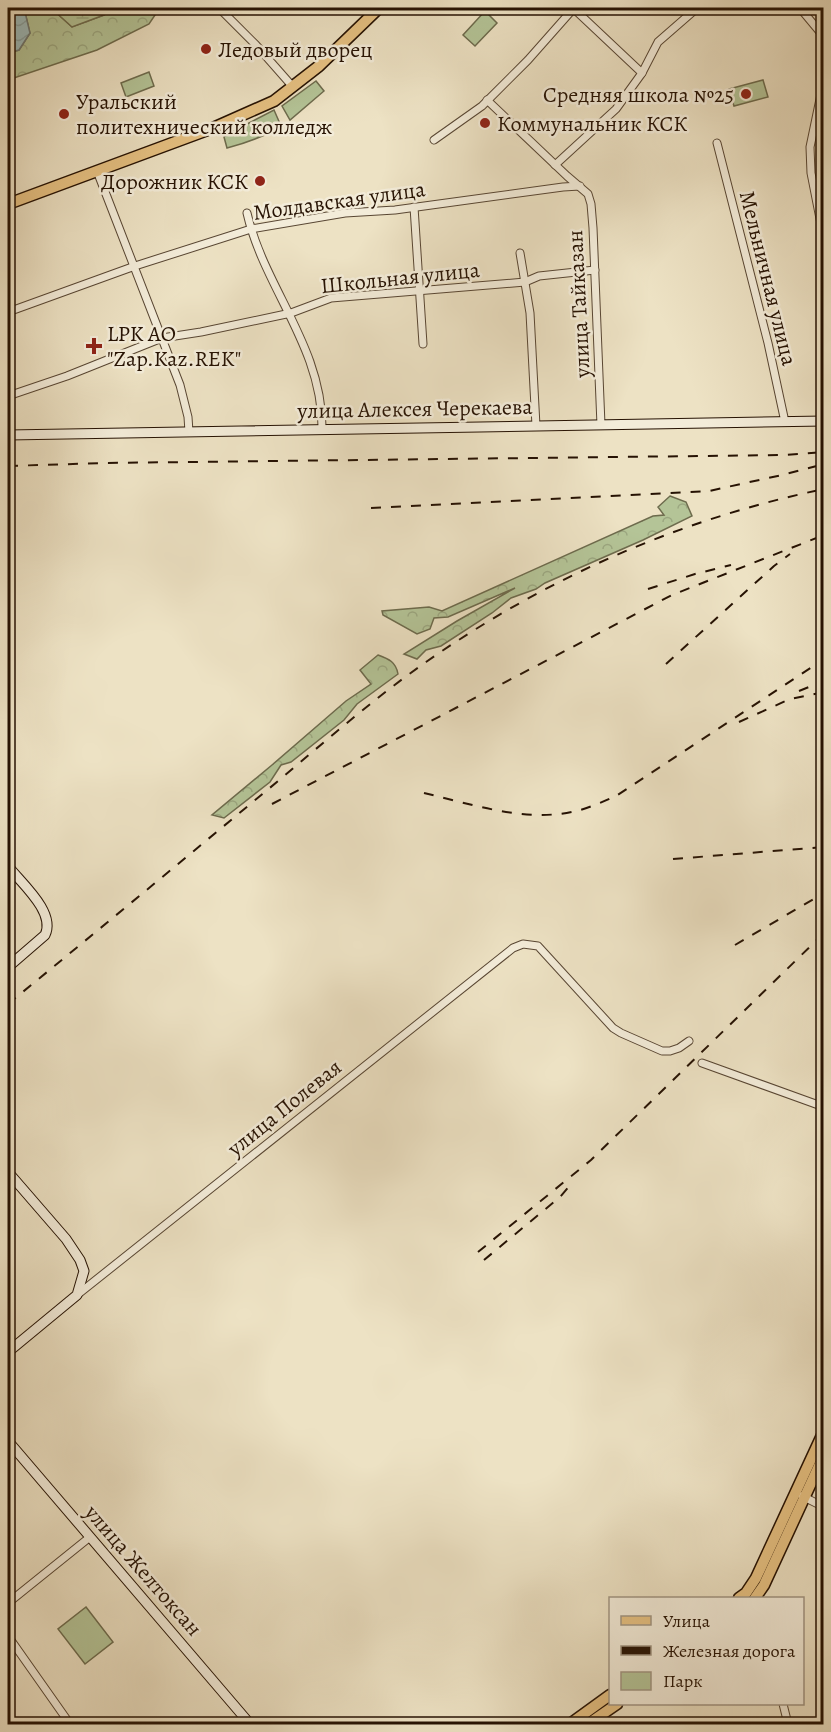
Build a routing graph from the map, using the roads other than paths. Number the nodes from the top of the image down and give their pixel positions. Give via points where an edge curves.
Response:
1 (379, 8) edge
2 (574, 8) edge
3 (697, 8) edge
4 (800, 8) edge
5 (220, 9) edge
6 (824, 39) edge
7 (642, 73) junction
8 (824, 80) edge
9 (293, 87) junction
10 (487, 100) junction
11 (434, 140) dead end
12 (717, 144) dead end
13 (555, 165) junction
14 (98, 171) junction
15 (580, 186) junction
16 (8, 204) edge
17 (414, 207) junction
18 (247, 213) dead end
19 (251, 229) junction
20 (824, 239) edge
21 (520, 253) dead end
22 (135, 266) junction
23 (595, 270) junction
24 (525, 282) junction
25 (418, 290) junction
26 (8, 312) edge
27 (291, 313) junction
28 (162, 338) junction
29 (423, 344) dead end
30 (8, 396) edge
31 (824, 421) edge
32 (785, 422) junction
33 (601, 425) junction
34 (536, 426) junction
35 (322, 429) junction
36 (189, 432) junction
37 (8, 435) edge
38 (8, 866) edge
39 (8, 967) edge
40 (688, 1041) dead end
41 (702, 1063) dead end
42 (824, 1107) edge
43 (8, 1172) edge
44 (77, 1295) junction
45 (8, 1352) edge
46 (824, 1431) edge
47 (8, 1441) edge
48 (824, 1455) edge
49 (800, 1495) junction
50 (824, 1507) edge
51 (90, 1537) junction
52 (742, 1597) edge
53 (756, 1597) edge
54 (8, 1603) edge
55 (8, 1636) edge
56 (609, 1696) edge
57 (616, 1705) edge
58 (783, 1705) edge
59 (70, 1725) edge
60 (250, 1725) edge
61 (570, 1725) edge
62 (588, 1725) edge
63 (788, 1725) edge

1 - 9 main road
2 - 7 street
2 - 10 street
3 - 7 street via 658,42
4 - 6 street
5 - 9 street
7 - 13 street via 616,109
8 - 20 street via 810,147
9 - 14 main road via 246,115
10 - 11 street
10 - 13 street
12 - 32 street, Мельничная улица
13 - 15 street
14 - 16 main road
14 - 22 street
15 - 17 street, Молдавская улица
15 - 23 street, улица Тайказан via 591,204
17 - 19 street, Молдавская улица via 345,213
17 - 25 street
18 - 19 street
19 - 22 street, Молдавская улица
19 - 27 street
21 - 24 street
22 - 26 street, Молдавская улица
22 - 28 street
23 - 24 street, Школьная улица via 539,276
23 - 33 street, улица Тайказан
24 - 25 street, Школьная улица
24 - 34 street
25 - 27 street, Школьная улица via 331,298
25 - 29 street
27 - 28 street, Школьная улица
27 - 35 street via 315,380
28 - 30 street, Школьная улица
28 - 36 street via 180,384
31 - 32 street, улица Алексея Черекаева
32 - 33 street, улица Алексея Черекаева
33 - 34 street, улица Алексея Черекаева
34 - 35 street, улица Алексея Черекаева
35 - 36 street, улица Алексея Черекаева
36 - 37 street, улица Алексея Черекаева
38 - 39 street via 44,911 48,922 45,935
40 - 44 street, улица Полевая via 679,1048 662,1051 631,1039 612,1028 538,946 513,948
41 - 42 street
43 - 44 street via 80,1260 84,1270
44 - 45 street
46 - 49 main road
47 - 51 street, улица Желтоксан
48 - 49 main road
49 - 50 street
49 - 52 main road
49 - 53 main road
51 - 54 street
51 - 60 street, улица Желтоксан
55 - 59 street
56 - 61 main road
57 - 62 main road
58 - 63 street

